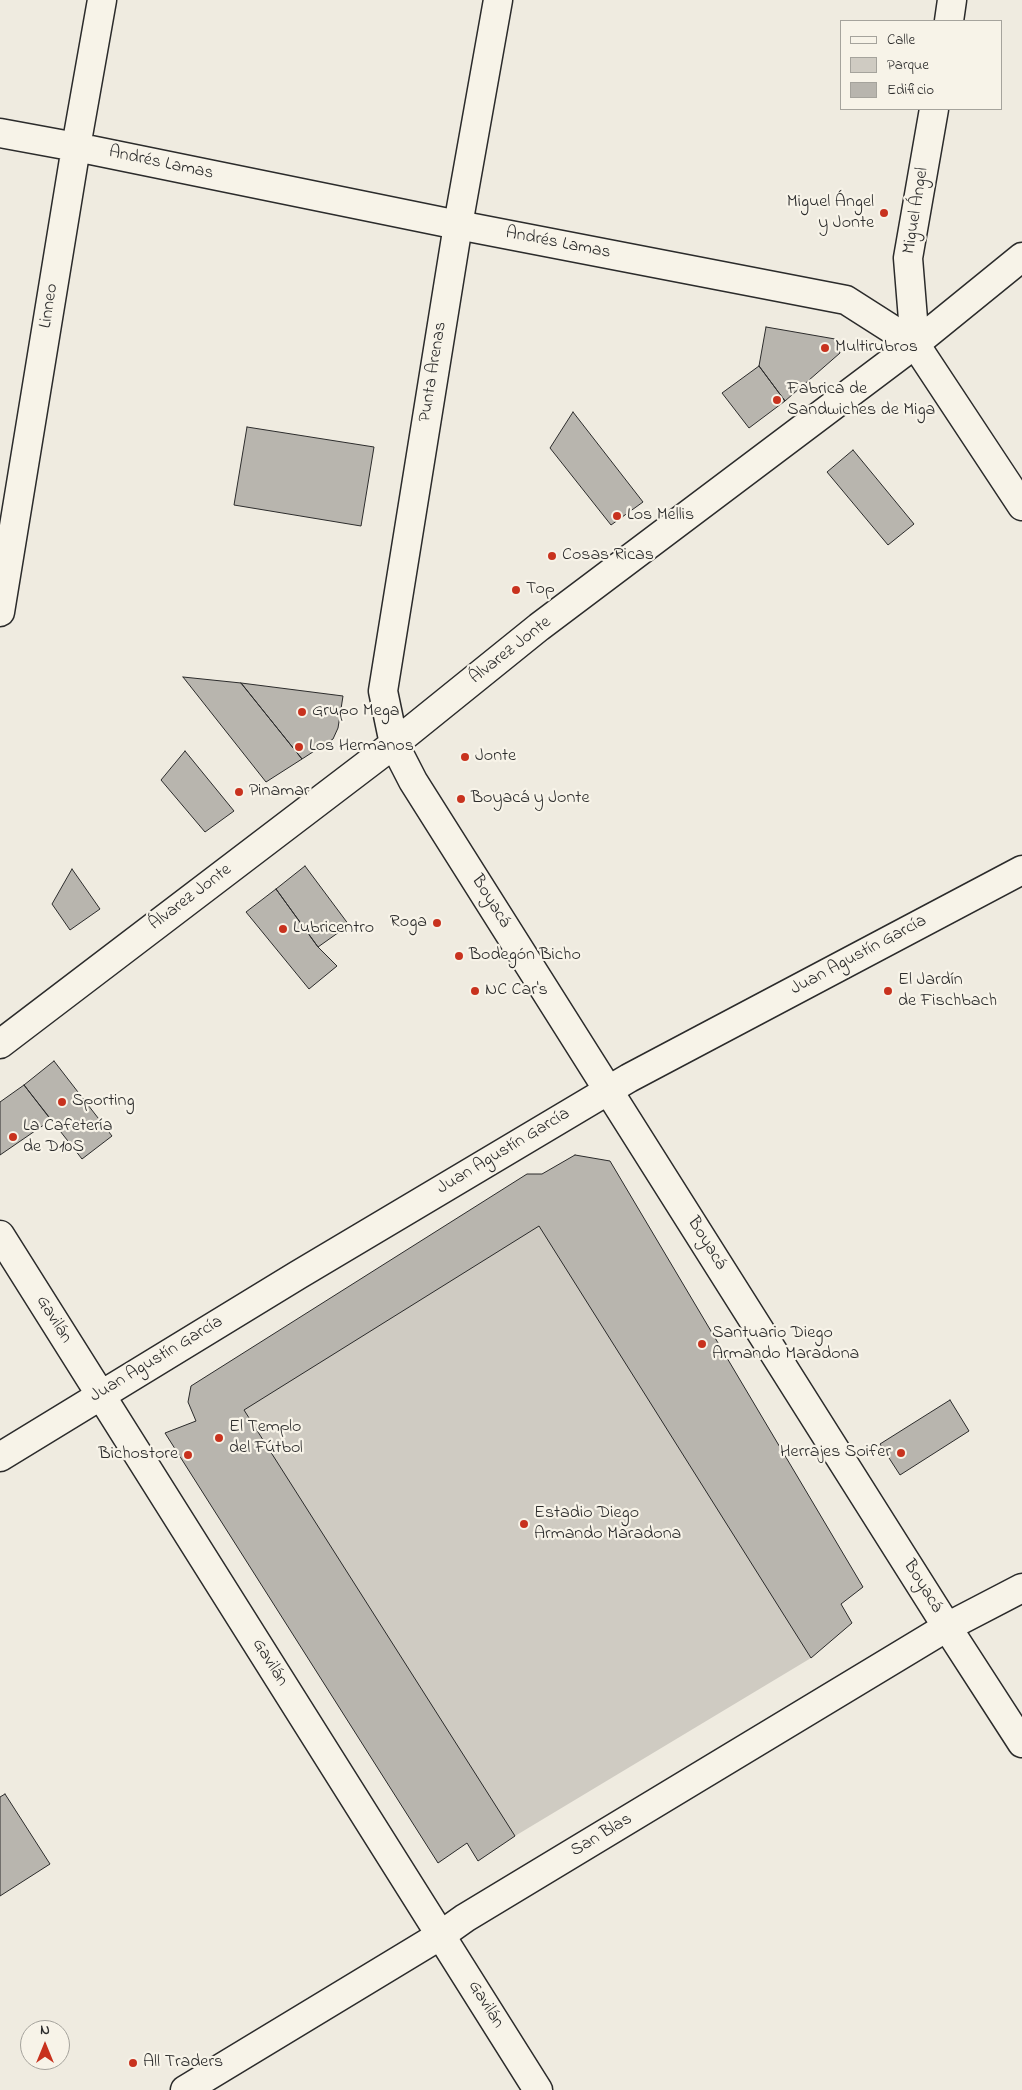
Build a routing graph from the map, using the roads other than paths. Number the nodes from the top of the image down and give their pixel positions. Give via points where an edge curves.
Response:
1 (102, 0) edge
2 (498, 0) edge
3 (952, 0) edge
4 (949, 20) edge
5 (934, 110) edge
6 (0, 134) edge
7 (76, 147) junction
8 (458, 225) junction
9 (1022, 257) edge
10 (915, 344) junction
11 (1022, 506) edge
12 (0, 612) edge
13 (394, 744) junction
14 (1022, 870) edge
15 (0, 1044) edge
16 (609, 1090) junction
17 (0, 1235) edge
18 (99, 1395) junction
19 (0, 1457) edge
20 (1022, 1588) edge
21 (947, 1627) junction
22 (1022, 1742) edge
23 (441, 1935) junction
24 (185, 2090) edge
25 (538, 2090) edge

1 - 7 street, Linneo
2 - 8 street, Punta Arenas
3 - 4 street
5 - 10 street, Miguel Ángel via 908,258
6 - 7 street, Andrés Lamas
7 - 8 street, Andrés Lamas
7 - 12 street, Linneo
8 - 10 street, Andrés Lamas via 846,300
8 - 13 street, Punta Arenas via 383,690
9 - 10 street, Álvarez Jonte
10 - 11 street, Andrés Lamas
10 - 13 street, Álvarez Jonte via 547,622
13 - 15 street, Álvarez Jonte
13 - 16 street, Boyacá via 413,781
14 - 16 street, Juan Agustín García
16 - 18 street, Juan Agustín García
16 - 21 street, Boyacá
17 - 18 street, Gavilán
18 - 19 street, Juan Agustín García
18 - 23 street, Gavilán
20 - 21 street, San Blas
21 - 22 street, Boyacá
21 - 23 street, San Blas
23 - 24 street, San Blas
23 - 25 street, Gavilán

